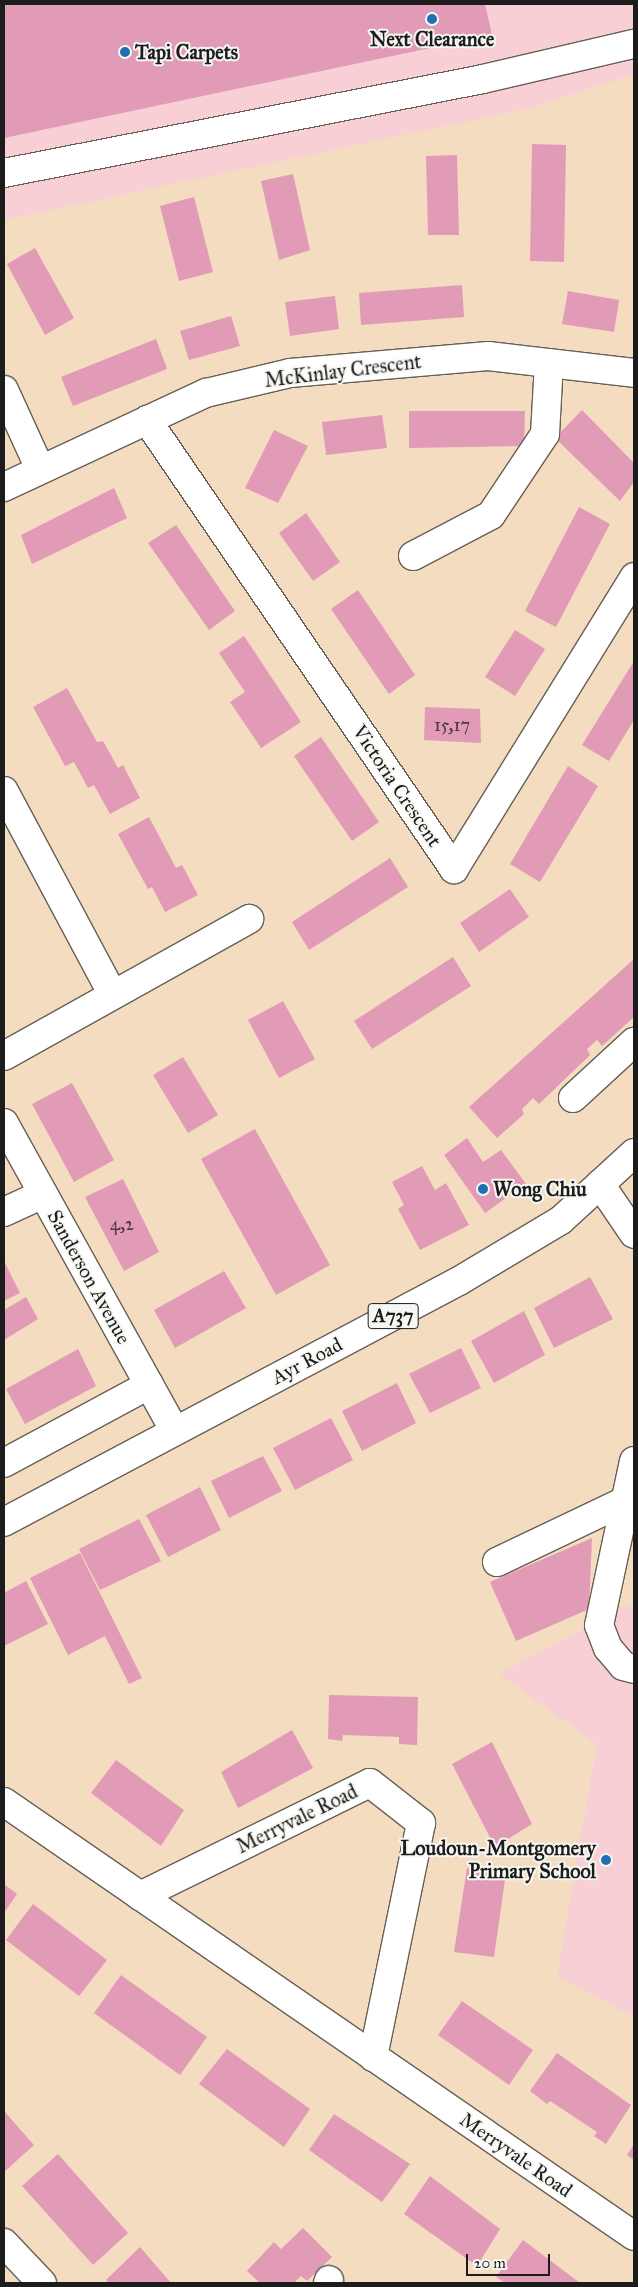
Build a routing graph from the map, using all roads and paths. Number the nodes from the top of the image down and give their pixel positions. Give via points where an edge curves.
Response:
1 (634, 44) edge
2 (4, 173) edge
3 (549, 363) junction
4 (634, 373) edge
5 (4, 390) edge
6 (147, 420) junction
7 (40, 469) junction
8 (4, 487) edge
9 (413, 556) dead end
10 (634, 577) edge
11 (4, 791) edge
12 (249, 919) dead end
13 (113, 995) junction
14 (634, 1042) edge
15 (4, 1056) edge
16 (573, 1098) dead end
17 (4, 1123) edge
18 (634, 1152) edge
19 (600, 1184) junction
20 (43, 1194) junction
21 (4, 1212) edge
22 (634, 1234) edge
23 (150, 1385) junction
24 (175, 1431) junction
25 (634, 1461) edge
26 (4, 1463) edge
27 (625, 1501) junction
28 (4, 1522) edge
29 (496, 1562) dead end
30 (634, 1668) edge
31 (4, 1802) edge
32 (140, 1896) junction
33 (373, 2057) junction
34 (634, 2236) edge
35 (4, 2243) edge
36 (42, 2283) edge

1 - 2 street via 483,79
3 - 4 street, McKinlay Crescent
3 - 6 street, McKinlay Crescent via 488,356 290,373 206,393
3 - 9 street via 545,434 491,515
5 - 7 street
6 - 7 street, McKinlay Crescent
6 - 10 street, Victoria Crescent via 454,869
7 - 8 street, McKinlay Crescent
11 - 13 street
12 - 13 street
13 - 15 street
14 - 16 street
17 - 20 street, Sanderson Avenue
18 - 19 street, A737
19 - 22 street
19 - 24 street, Ayr Road / A737 via 561,1220 459,1281
20 - 21 street
20 - 23 street, Sanderson Avenue
23 - 24 street, Sanderson Avenue
23 - 26 street
24 - 28 street, Ayr Road / A737
25 - 27 street
27 - 29 street
27 - 30 street via 598,1625 608,1648 623,1666
31 - 32 street, Merryvale Road
32 - 33 street, Merryvale Road
32 - 33 street, Merryvale Road via 370,1783 421,1823
33 - 34 street, Merryvale Road
35 - 36 street

